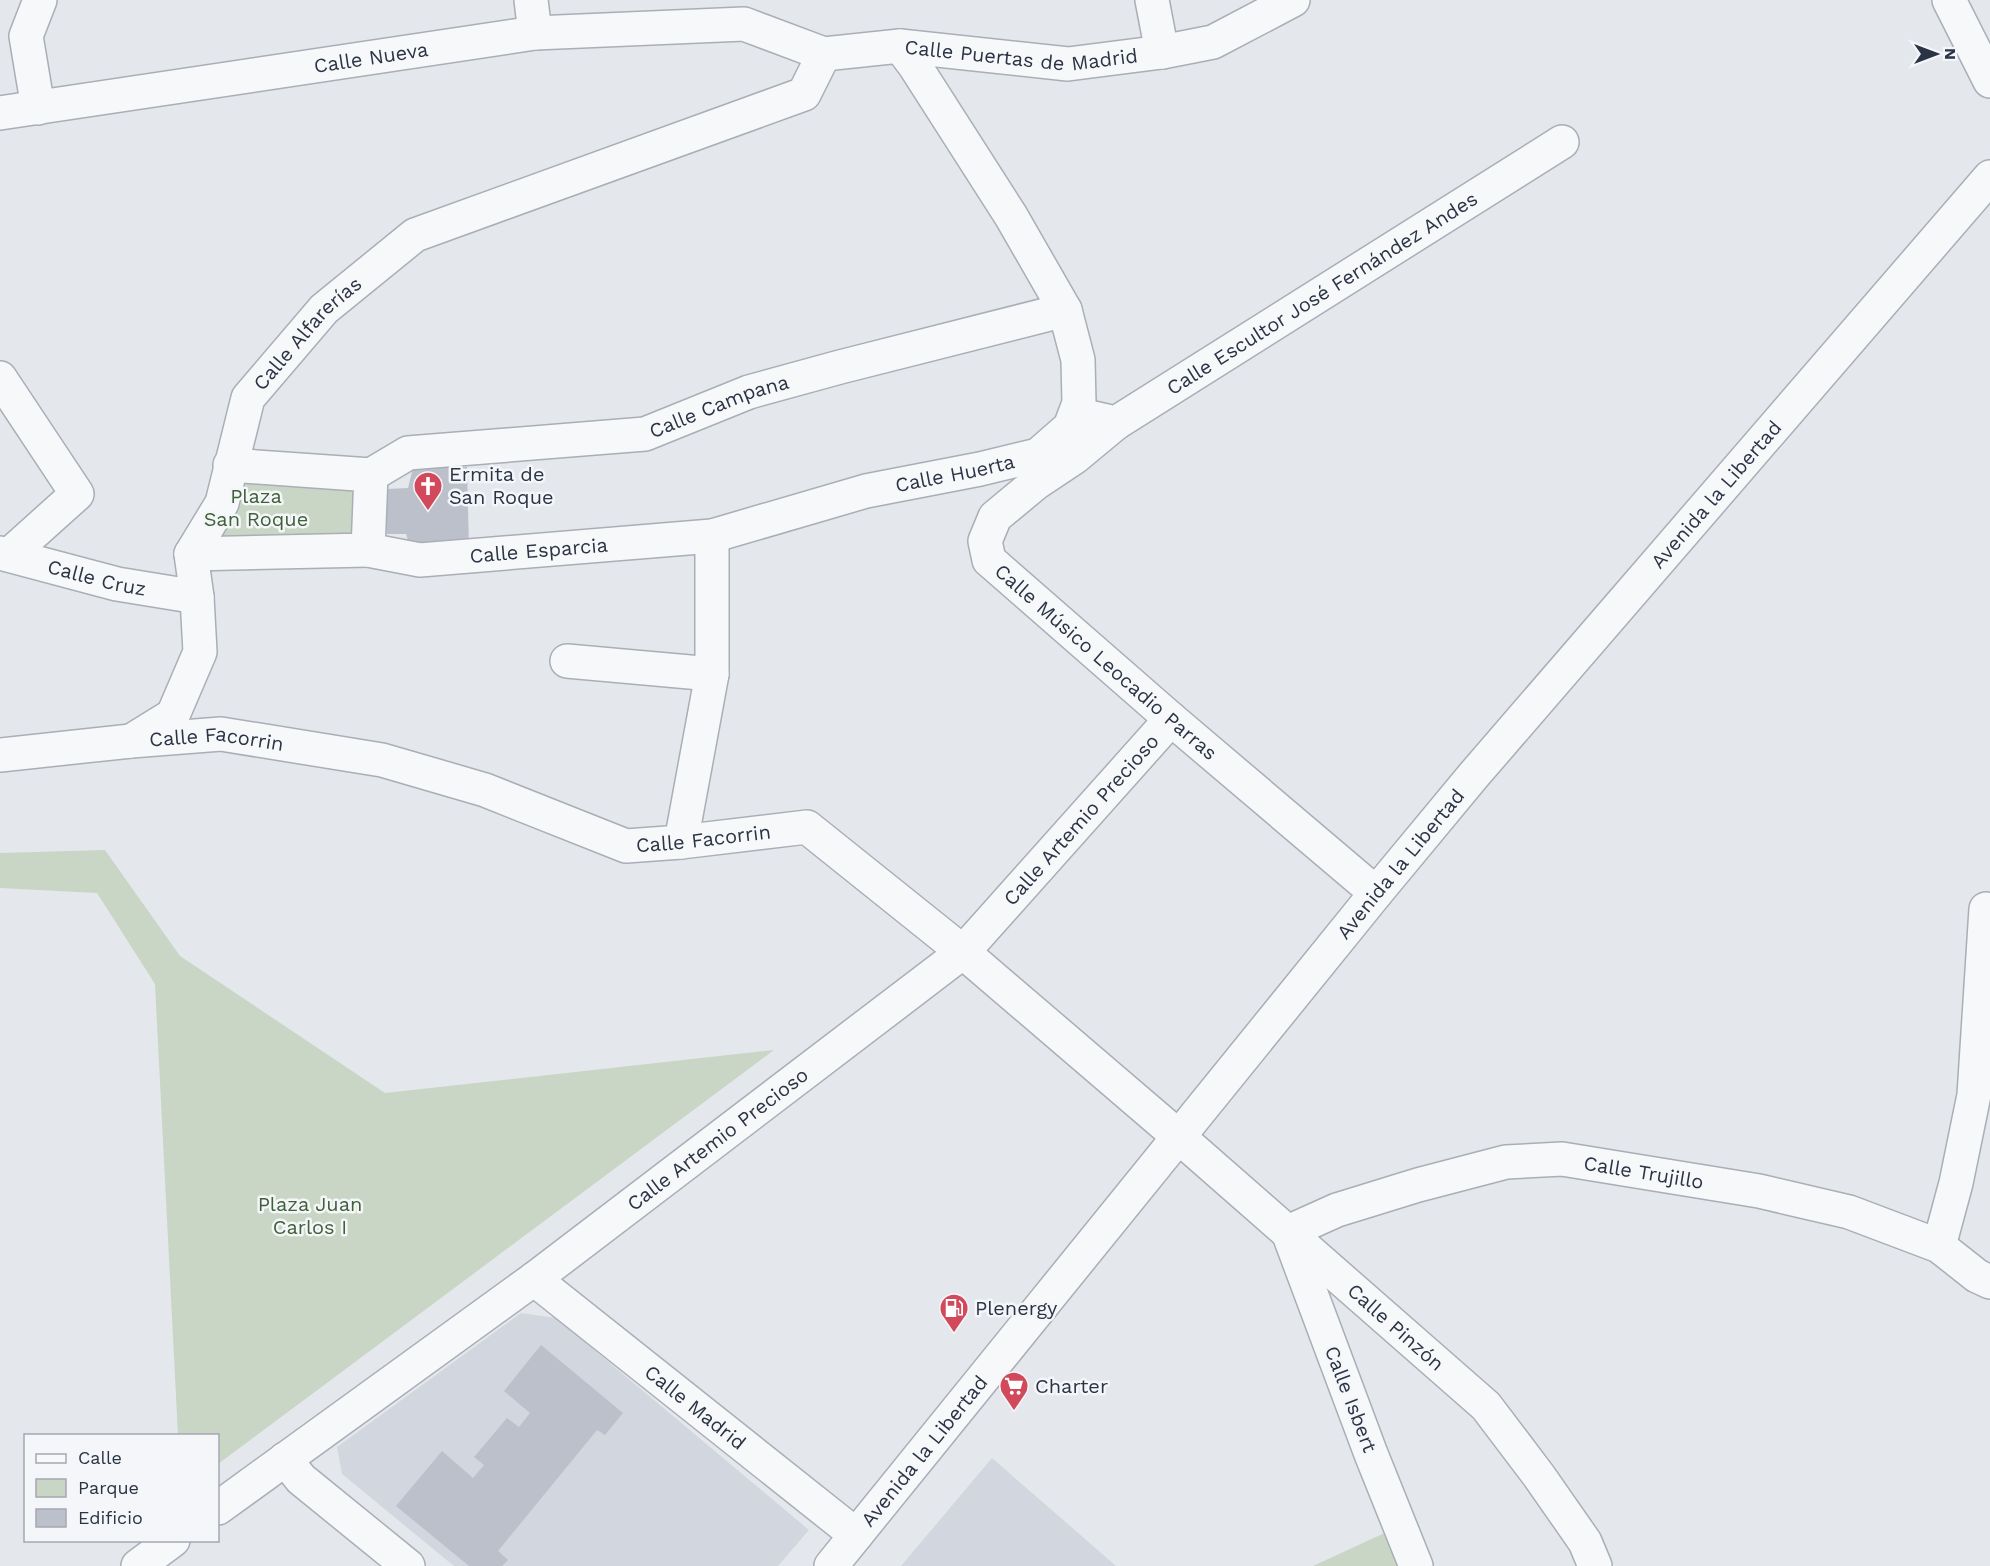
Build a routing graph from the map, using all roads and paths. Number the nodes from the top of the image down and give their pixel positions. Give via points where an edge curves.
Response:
1 (40, 0) edge
2 (531, 0) edge
3 (1152, 0) edge
4 (1293, 0) edge
5 (1949, 0) edge
6 (744, 24) joint
7 (535, 33) junction
8 (900, 46) junction
9 (1162, 52) junction
10 (824, 54) junction
11 (1990, 81) edge
12 (38, 108) junction
13 (0, 113) edge
14 (1562, 142) dead end
15 (1990, 177) edge
16 (1065, 310) junction
17 (0, 378) edge
18 (1075, 413) junction
19 (1116, 423) junction
20 (230, 465) junction
21 (371, 475) junction
22 (712, 536) junction
23 (368, 550) junction
24 (5, 554) edge
25 (191, 554) junction
26 (197, 597) junction
27 (567, 661) dead end
28 (712, 674) junction
29 (1171, 719) junction
30 (131, 741) junction
31 (0, 755) edge
32 (681, 842) junction
33 (1376, 893) junction
34 (1986, 909) dead end
35 (963, 952) junction
36 (1179, 1137) junction
37 (1288, 1232) junction
38 (1939, 1246) junction
39 (534, 1279) junction
40 (1990, 1282) edge
41 (285, 1459) junction
42 (219, 1507) edge
43 (856, 1535) junction
44 (170, 1542) edge
45 (1590, 1554) edge
46 (138, 1566) edge
47 (408, 1566) edge
48 (831, 1566) edge
49 (1416, 1566) edge

1 - 12 street via 26,36
2 - 7 street
3 - 9 street
4 - 9 street, Calle Puertas de Madrid via 1213,42
5 - 11 street
6 - 7 street, Calle Nueva
6 - 10 street, Calle Puertas de Madrid
7 - 12 street, Calle Nueva
8 - 9 street, Calle Puertas de Madrid via 1068,64
8 - 10 street, Calle Puertas de Madrid
8 - 16 street, Calle Huerta via 1011,216
10 - 20 street, Calle Alfarerías via 804,94 415,235 324,309 248,398
12 - 13 street, Calle Nueva
14 - 19 street, Calle Escultor José Fernández Andes
15 - 33 street, Avenida la Libertad
16 - 18 street, Calle Huerta via 1078,360 1080,403
16 - 21 street, Calle Campana via 749,392 645,434 408,453
17 - 24 street via 77,494
18 - 19 street
18 - 22 street, Calle Huerta via 1070,427 1038,455 866,490
19 - 29 street, Calle Músico Leocadio Parras via 995,516 985,541 989,560
20 - 21 street
20 - 25 street, Calle Alfarerías via 222,503
21 - 23 street
22 - 23 street, Calle Esparcia via 420,560
22 - 28 street
23 - 25 street, Calle Esparcia
24 - 26 street, Calle Cruz via 117,584
25 - 26 street
26 - 30 street via 200,652 173,715
27 - 28 street
28 - 32 street
29 - 33 street, Calle Músico Leocadio Parras
29 - 35 street, Calle Artemio Precioso
30 - 31 street
30 - 32 street, Calle Facorrin via 221,734 382,760 486,790 626,846
32 - 35 street, Calle Facorrin via 807,827
33 - 36 street, Avenida la Libertad
34 - 38 street via 1974,1095
35 - 36 street, Calle Facorrin
35 - 39 street, Calle Artemio Precioso
36 - 37 street, Calle Pinzón
36 - 43 street, Avenida la Libertad
37 - 38 street, Calle Trujillo via 1337,1210 1418,1185 1506,1162 1562,1159 1759,1191 1849,1212
37 - 45 street, Calle Pinzón via 1486,1406 1539,1476
37 - 49 street, Calle Isbert
38 - 40 street, Calle Trujillo
39 - 41 street, Calle Artemio Precioso
39 - 43 street, Calle Madrid
41 - 42 street, Calle Artemio Precioso
41 - 47 street via 301,1479
43 - 48 street, Avenida la Libertad
44 - 46 street

